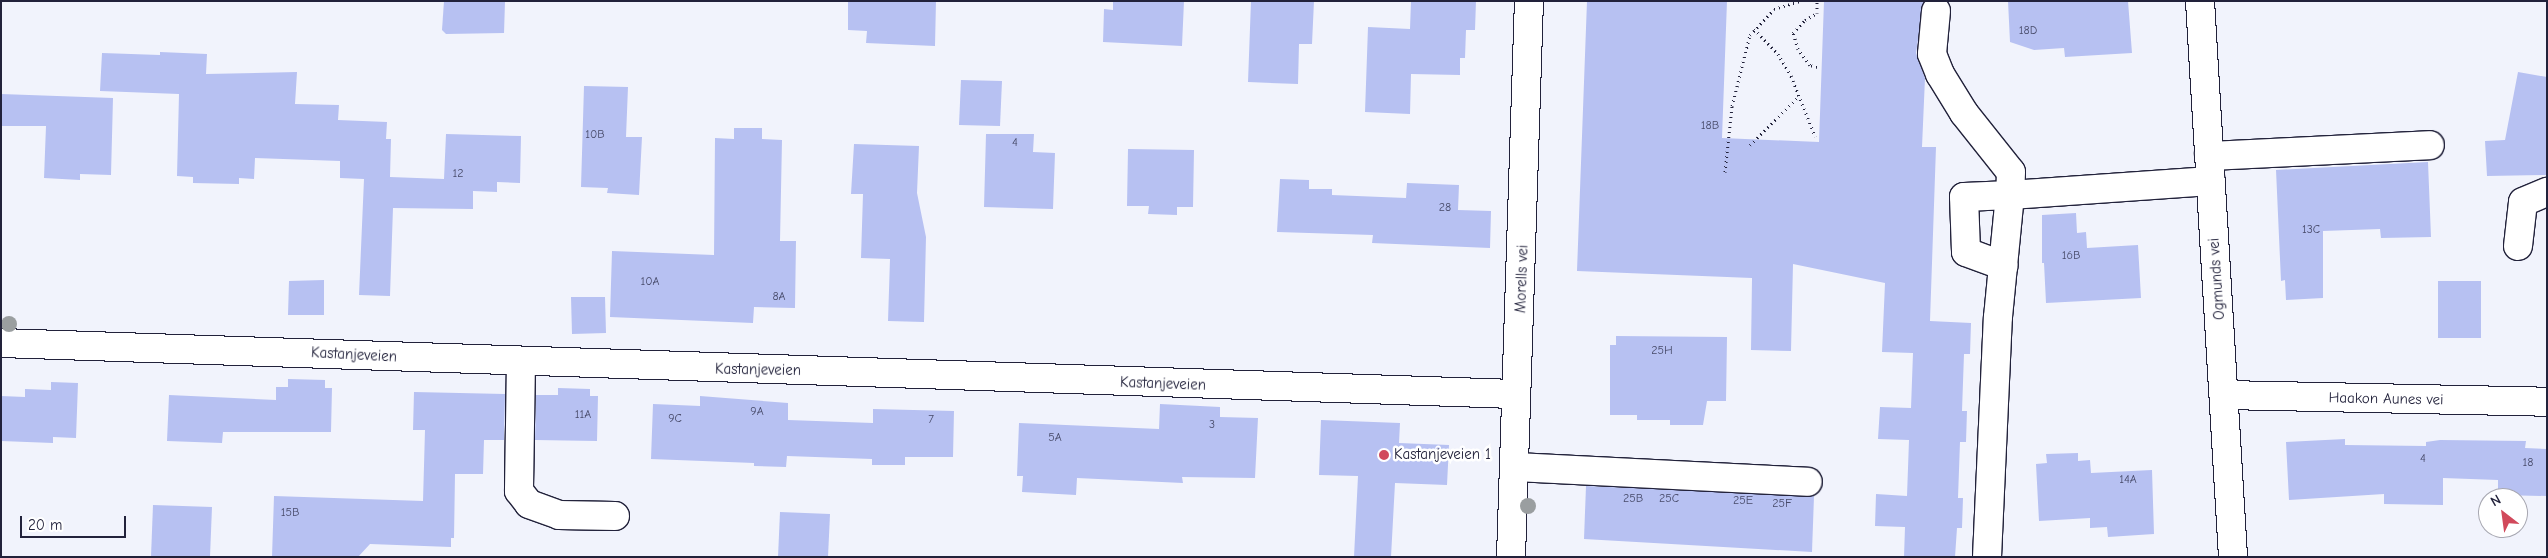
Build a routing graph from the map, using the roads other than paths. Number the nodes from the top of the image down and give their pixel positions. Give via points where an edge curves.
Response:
1 (1529, 1) edge
2 (2200, 1) edge
3 (1936, 11) dead end
4 (2430, 145) dead end
5 (2210, 168) junction
6 (2547, 192) edge
7 (2010, 195) junction
8 (2518, 246) dead end
9 (2004, 266) junction
10 (1, 343) edge
11 (521, 361) junction
12 (1516, 394) junction
13 (2225, 395) junction
14 (2547, 402) edge
15 (1515, 467) junction
16 (1808, 482) dead end
17 (615, 516) dead end
18 (1511, 557) edge
19 (1988, 557) edge
20 (2234, 557) edge

1 - 12 street, Morells vei
2 - 5 street, Ogmunds vei
3 - 7 street via 1932,54 1940,74 1964,113 2011,172
4 - 5 street
5 - 7 street
5 - 13 street, Ogmunds vei
6 - 8 street via 2523,202
7 - 9 street
7 - 9 street via 1964,197 1966,252
9 - 19 street via 1998,317
10 - 11 street, Kastanjeveien
11 - 12 street, Kastanjeveien
11 - 17 street via 518,491 529,504 559,515
12 - 15 street, Morells vei
13 - 14 street, Haakon Aunes vei
13 - 20 street, Ogmunds vei
15 - 16 street
15 - 18 street, Morells vei

